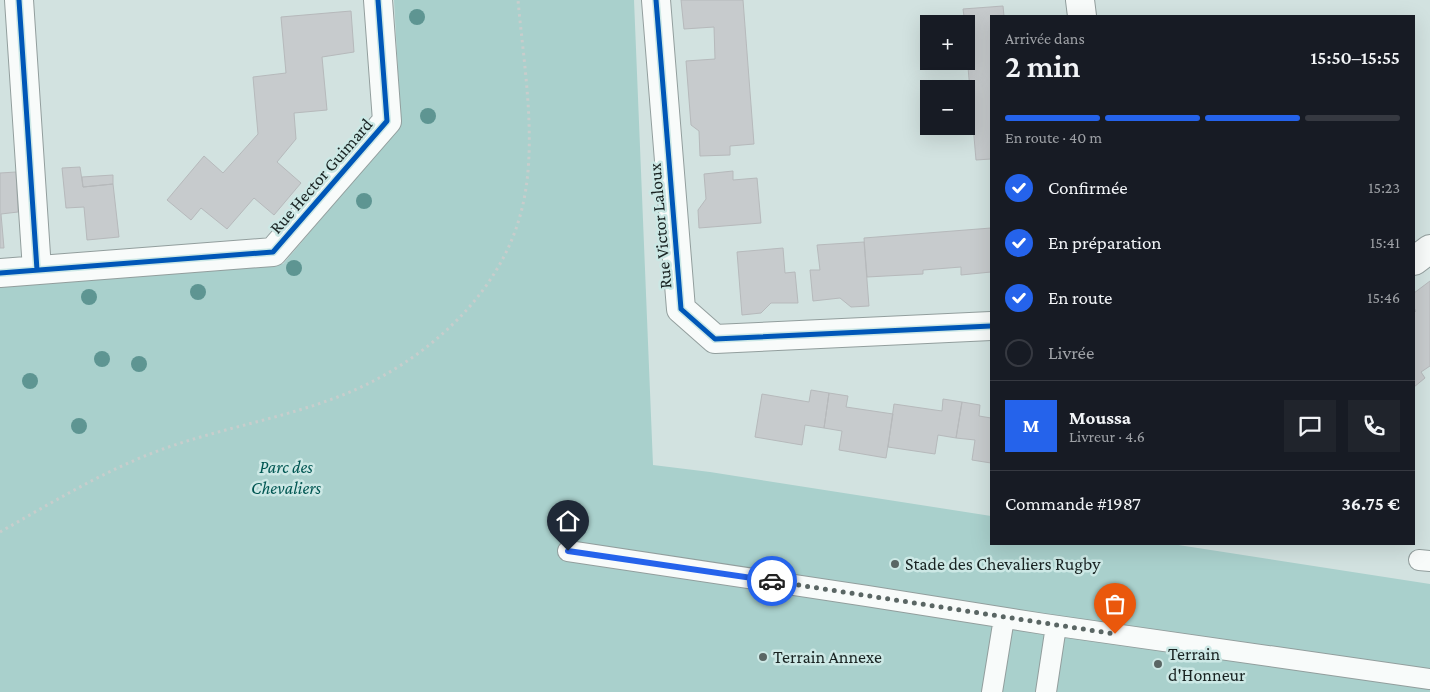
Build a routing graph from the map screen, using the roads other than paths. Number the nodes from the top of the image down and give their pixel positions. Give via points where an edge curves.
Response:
1 (19, 0) edge
2 (378, 0) edge
3 (656, 0) edge
4 (1080, 0) edge
5 (1082, 15) edge
6 (1430, 249) edge
7 (1415, 260) edge
8 (37, 270) junction
9 (0, 273) edge
10 (990, 326) edge
11 (568, 551) dead end
12 (1004, 618) junction
13 (1056, 626) junction
14 (1430, 679) edge
15 (992, 692) edge
16 (1046, 692) edge

1 - 8 street
2 - 8 street, Rue Hector Guimard via 387,121 274,252
3 - 10 street, Rue Victor Laloux via 681,309 715,339
4 - 5 street
6 - 7 street
8 - 9 street, Rue Hector Guimard
11 - 12 lane
12 - 13 lane
12 - 15 lane
13 - 14 lane
13 - 16 lane

